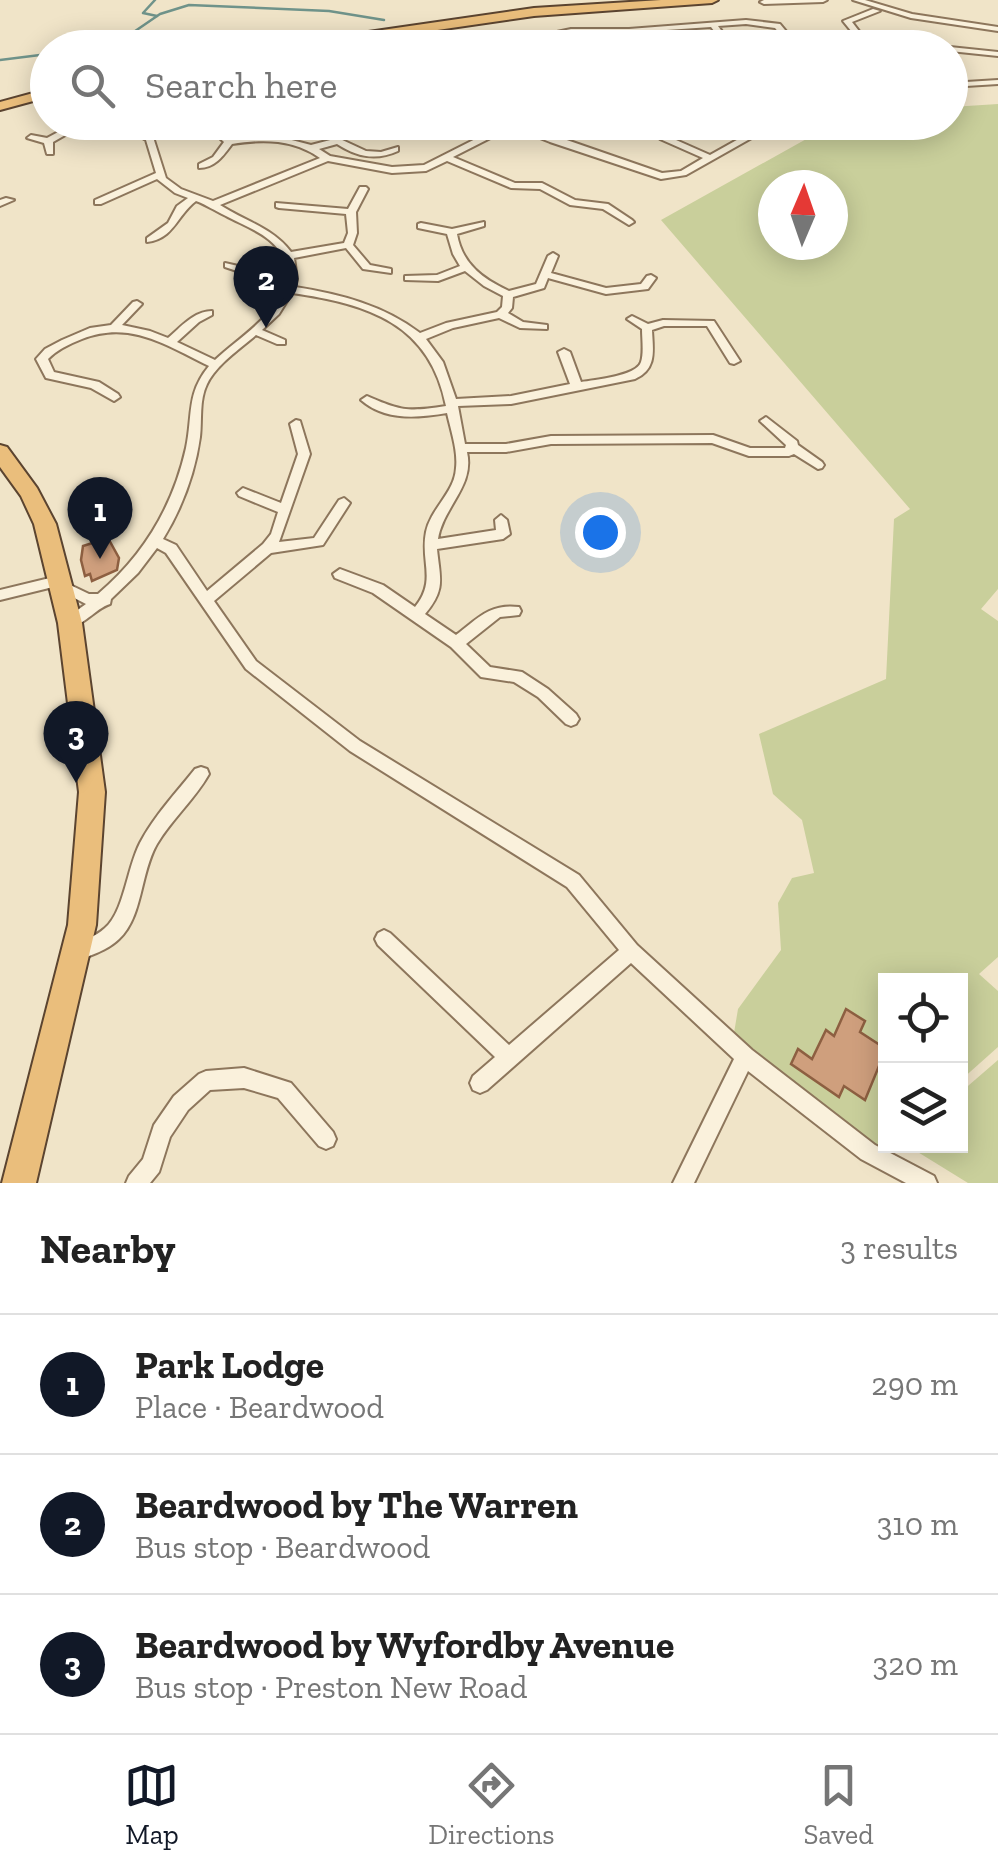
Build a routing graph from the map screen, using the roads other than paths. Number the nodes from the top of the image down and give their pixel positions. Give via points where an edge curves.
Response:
1 (611, 0) edge
2 (712, 0) edge
3 (823, 0) edge
4 (857, 0) edge
5 (764, 2) edge
6 (588, 4) edge
7 (882, 10) junction
8 (450, 19) junction
9 (712, 23) junction
10 (998, 29) edge
11 (373, 30) edge
12 (387, 30) edge
13 (632, 30) edge
14 (717, 30) edge
15 (781, 30) edge
16 (854, 30) edge
17 (968, 51) edge
18 (998, 54) edge
19 (998, 82) edge
20 (968, 84) edge
21 (30, 94) edge
22 (0, 102) edge
23 (36, 140) edge
24 (59, 140) edge
25 (150, 140) edge
26 (227, 140) edge
27 (252, 140) edge
28 (283, 140) edge
29 (481, 140) edge
30 (553, 140) edge
31 (670, 140) edge
32 (743, 140) edge
33 (338, 141) joint
34 (229, 142) junction
35 (312, 148) junction
36 (395, 149) dead end
37 (326, 158) junction
38 (710, 158) junction
39 (450, 159) junction
40 (202, 166) dead end
41 (160, 174) junction
42 (364, 186) dead end
43 (194, 198) junction
44 (98, 202) dead end
45 (213, 204) junction
46 (279, 206) dead end
47 (351, 212) junction
48 (629, 222) dead end
49 (481, 224) dead end
50 (420, 226) dead end
51 (452, 232) junction
52 (150, 240) dead end
53 (348, 245) junction
54 (288, 256) junction
55 (553, 256) dead end
56 (229, 265) dead end
57 (467, 267) junction
58 (292, 270) junction
59 (387, 272) dead end
60 (548, 275) junction
61 (409, 278) dead end
62 (651, 278) dead end
63 (288, 289) junction
64 (508, 296) junction
65 (137, 304) dead end
66 (208, 313) dead end
67 (500, 314) junction
68 (632, 318) dead end
69 (116, 326) junction
70 (542, 327) dead end
71 (648, 328) junction
72 (256, 331) junction
73 (418, 338) junction
74 (281, 342) dead end
75 (169, 344) junction
76 (564, 352) dead end
77 (734, 360) dead end
78 (214, 364) junction
79 (576, 385) junction
80 (114, 397) dead end
81 (368, 400) dead end
82 (450, 406) junction
83 (766, 422) dead end
84 (296, 424) dead end
85 (460, 448) junction
86 (794, 448) junction
87 (0, 452) edge
88 (818, 465) dead end
89 (243, 493) dead end
90 (344, 503) dead end
91 (283, 509) junction
92 (501, 520) dead end
93 (156, 541) junction
94 (432, 545) junction
95 (268, 548) junction
96 (340, 574) dead end
97 (58, 583) junction
98 (0, 595) edge
99 (207, 599) junction
100 (105, 600) junction
101 (514, 611) dead end
102 (416, 616) junction
103 (70, 624) junction
104 (456, 643) junction
105 (571, 719) dead end
106 (201, 774) dead end
107 (384, 940) dead end
108 (77, 952) junction
109 (631, 952) junction
110 (745, 1056) junction
111 (509, 1058) junction
112 (480, 1083) dead end
113 (326, 1139) dead end
114 (19, 1183) edge
115 (136, 1183) edge
116 (683, 1183) edge
117 (927, 1183) edge

1 - 6 highway
2 - 6 highway
3 - 5 street
4 - 7 street
6 - 8 highway
7 - 10 street
7 - 16 street via 846,20
8 - 11 highway
8 - 12 highway
9 - 13 street
9 - 14 street
9 - 15 street
17 - 18 street
19 - 20 street
21 - 22 highway
23 - 24 street via 49,147
25 - 41 street
26 - 34 street
27 - 34 street
28 - 35 street
29 - 39 street
30 - 38 street via 661,176
31 - 38 street
32 - 38 street
33 - 35 street
33 - 36 street via 378,156
34 - 40 street
35 - 37 street
37 - 39 street via 404,171
37 - 45 street
39 - 48 street via 514,186 542,186 574,203 605,206
41 - 43 street
41 - 44 street
42 - 47 street
43 - 45 street
43 - 52 street
45 - 54 street via 254,226
46 - 47 street
47 - 53 street via 354,236
49 - 51 street
50 - 51 street
51 - 57 street via 454,251
53 - 54 street
53 - 59 street via 367,266
54 - 58 street
55 - 60 street
56 - 58 street
57 - 61 street via 438,278
57 - 64 street
58 - 63 street
60 - 62 street via 619,292 644,287
60 - 64 street via 540,286
63 - 72 street
63 - 73 street via 352,301
64 - 67 street
65 - 69 street
66 - 75 street
67 - 70 street
67 - 73 street
68 - 71 street
69 - 75 street
69 - 80 street via 94,329 42,360 50,374
71 - 77 street via 710,323
71 - 79 street via 642,372
72 - 74 street
72 - 78 street
73 - 82 street via 436,360
75 - 78 street
76 - 79 street
78 - 93 street via 199,389 190,456
79 - 82 street
81 - 82 street via 402,414
82 - 85 street
83 - 86 street
84 - 91 street via 304,454
85 - 86 street via 570,440 713,440 764,454
85 - 94 street via 463,478 437,518
86 - 88 street
87 - 97 highway via 45,524
89 - 91 street
90 - 95 street via 318,542
91 - 95 street
92 - 94 street via 503,534
93 - 99 street via 171,549
93 - 100 street
94 - 102 street via 436,588
95 - 99 street
96 - 102 street via 378,589
97 - 98 street
97 - 100 street via 87,599
97 - 103 highway
99 - 109 street via 251,665 355,746 573,881
100 - 103 street
101 - 104 street via 497,612
102 - 104 street
103 - 108 highway via 92,792
104 - 105 street via 486,673 517,676
106 - 108 street via 148,844 121,925
107 - 111 street
108 - 114 highway
109 - 110 street
109 - 111 street
110 - 116 street
110 - 117 street via 868,1152
111 - 112 street
113 - 115 street via 284,1090 244,1078 206,1081 180,1103 161,1132 152,1165

